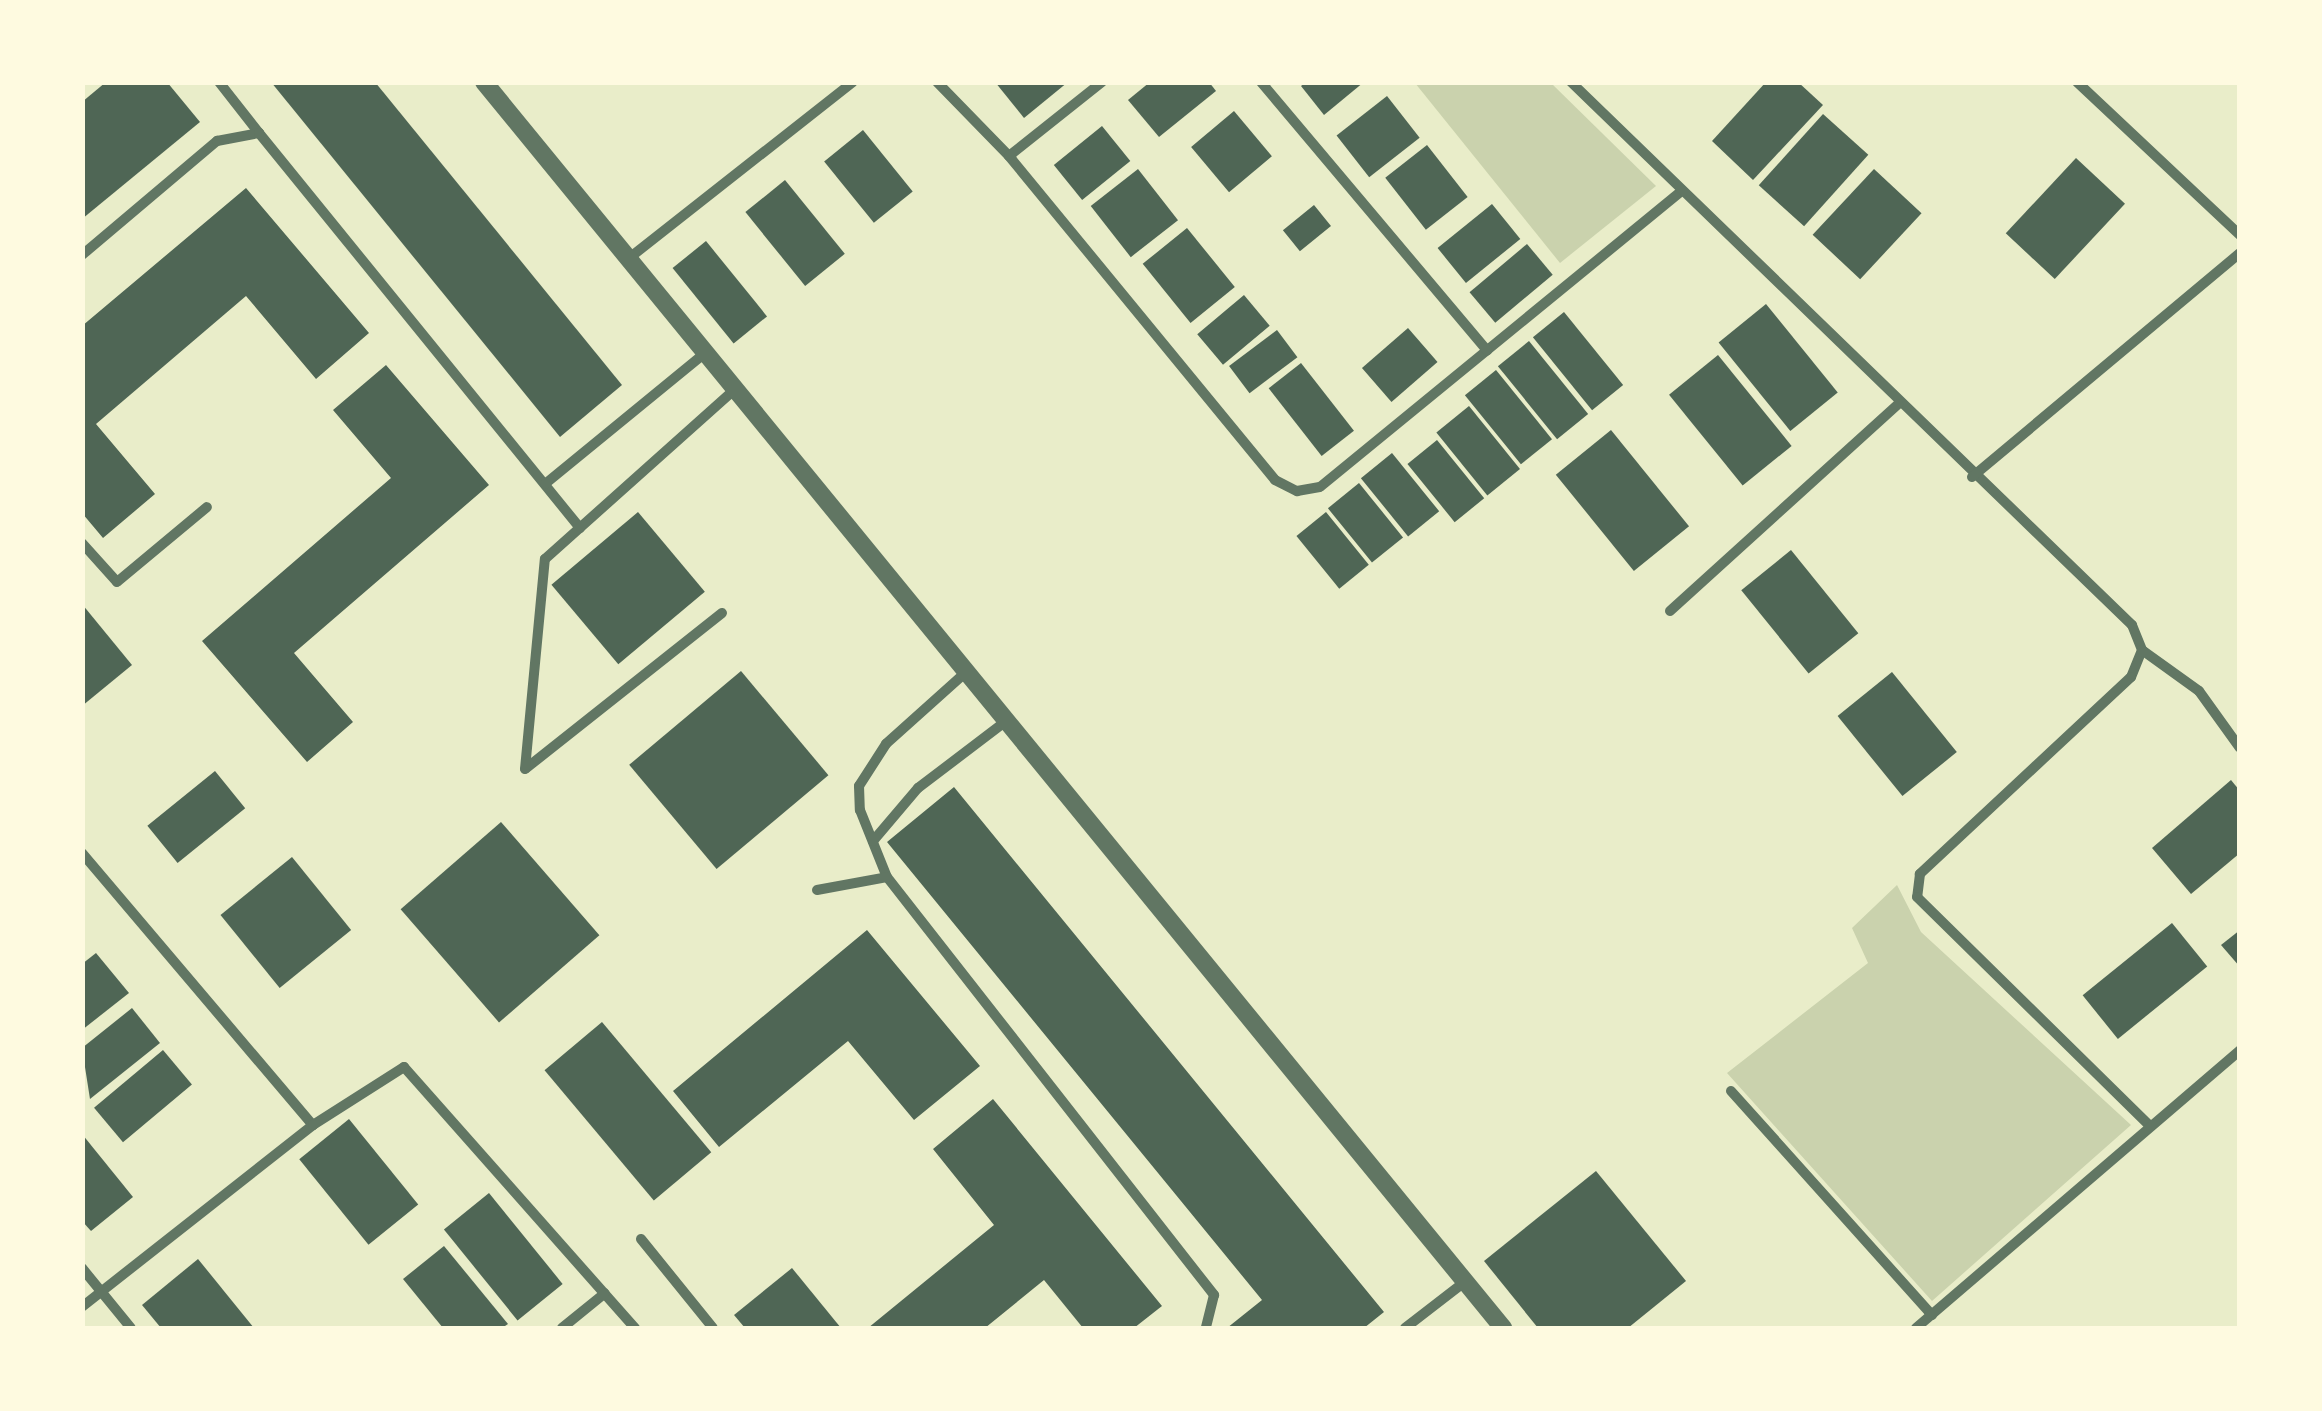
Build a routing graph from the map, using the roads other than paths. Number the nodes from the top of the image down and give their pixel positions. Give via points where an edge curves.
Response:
1 (220, 82) edge
2 (484, 82) edge
3 (853, 82) edge
4 (937, 82) edge
5 (1102, 82) edge
6 (1260, 82) edge
7 (1571, 82) edge
8 (2077, 82) edge
9 (260, 133) junction
10 (1009, 156) junction
11 (1681, 190) junction
12 (2240, 235) edge
13 (2240, 253) edge
14 (82, 255) edge
15 (628, 259) junction
16 (1487, 350) junction
17 (704, 354) junction
18 (734, 390) junction
19 (1898, 404) junction
20 (1972, 477) junction
21 (545, 484) junction
22 (207, 507) dead end
23 (580, 528) junction
24 (82, 542) edge
25 (1670, 611) dead end
26 (722, 613) dead end
27 (2142, 650) junction
28 (965, 672) junction
29 (1005, 722) junction
30 (2240, 748) edge
31 (874, 841) junction
32 (82, 853) edge
33 (887, 877) junction
34 (817, 890) dead end
35 (2240, 1050) edge
36 (1731, 1091) dead end
37 (2148, 1124) junction
38 (313, 1125) junction
39 (640, 1239) dead end
40 (82, 1268) edge
41 (1462, 1284) junction
42 (102, 1292) junction
43 (606, 1293) junction
44 (82, 1307) edge
45 (1932, 1315) junction
46 (131, 1328) edge
47 (562, 1328) edge
48 (635, 1328) edge
49 (713, 1328) edge
50 (1206, 1328) edge
51 (1405, 1328) edge
52 (1502, 1328) edge
53 (1916, 1328) edge

1 - 9 street
2 - 15 street
3 - 15 street
4 - 10 street
5 - 10 street
6 - 16 street
7 - 11 street
8 - 12 street
9 - 14 street via 217,141
9 - 21 street
10 - 16 street via 1275,480 1296,491 1320,486
11 - 16 street
11 - 19 street
13 - 20 street
15 - 17 street
17 - 18 street
17 - 21 street
18 - 23 street
18 - 28 street
19 - 20 street
19 - 25 street
20 - 27 street via 2132,625
21 - 23 street
22 - 24 street via 117,582
23 - 26 street via 545,559 525,769
27 - 30 street via 2199,691
27 - 37 street via 2131,677 1920,874 1917,897
28 - 29 street
28 - 31 street via 886,744 859,786
29 - 31 street via 918,788
29 - 41 street
31 - 33 street
32 - 38 street
33 - 34 street
33 - 50 street via 1214,1296
35 - 37 street
36 - 45 street
37 - 45 street
38 - 42 street
38 - 43 street via 404,1067
39 - 49 street
40 - 42 street
41 - 51 street
41 - 52 street
42 - 44 street
42 - 46 street
43 - 47 street
43 - 48 street
45 - 53 street

